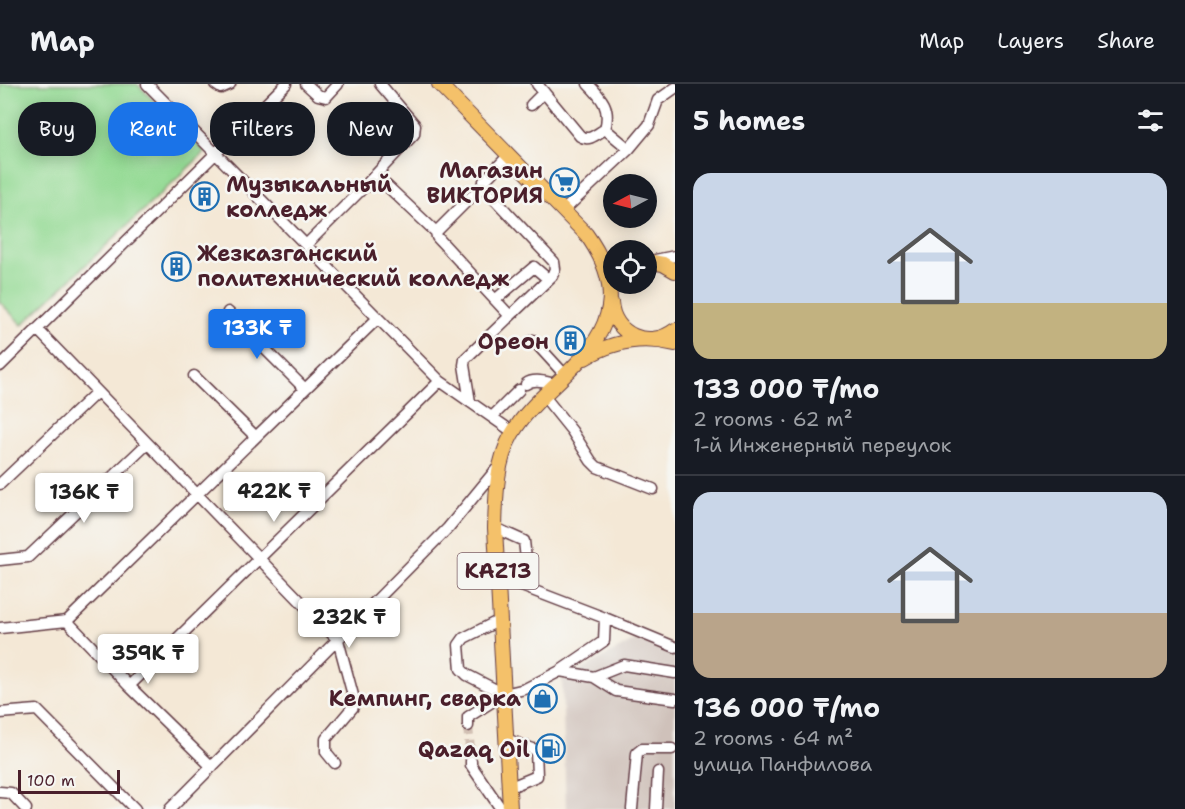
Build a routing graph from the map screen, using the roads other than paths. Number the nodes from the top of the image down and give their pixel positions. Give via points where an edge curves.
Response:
1 (147, 84) edge
2 (215, 84) edge
3 (230, 84) edge
4 (286, 84) edge
5 (306, 84) edge
6 (338, 84) edge
7 (380, 84) edge
8 (439, 84) edge
9 (588, 84) edge
10 (541, 88) edge
11 (675, 88) edge
12 (267, 102) edge
13 (531, 105) dead end
14 (605, 129) junction
15 (210, 148) edge
16 (629, 149) junction
17 (509, 155) junction
18 (212, 156) edge
19 (218, 156) edge
20 (382, 169) junction
21 (386, 185) junction
22 (483, 185) junction
23 (365, 186) junction
24 (563, 211) junction
25 (436, 232) junction
26 (586, 234) junction
27 (306, 245) junction
28 (603, 246) edge
29 (675, 256) edge
30 (657, 260) edge
31 (657, 263) edge
32 (675, 271) edge
33 (548, 279) junction
34 (611, 294) edge
35 (610, 298) junction
36 (495, 300) junction
37 (228, 312) dead end
38 (510, 316) junction
39 (378, 318) junction
40 (37, 329) junction
41 (675, 330) edge
42 (533, 340) dead end
43 (647, 340) junction
44 (675, 344) edge
45 (578, 362) junction
46 (0, 366) edge
47 (194, 376) dead end
48 (560, 379) junction
49 (440, 381) junction
50 (304, 388) junction
51 (97, 392) junction
52 (543, 395) junction
53 (470, 402) junction
54 (492, 417) junction
55 (513, 432) junction
56 (255, 436) junction
57 (147, 444) junction
58 (500, 465) junction
59 (0, 484) edge
60 (653, 489) dead end
61 (197, 493) junction
62 (495, 528) junction
63 (259, 559) junction
64 (0, 560) edge
65 (498, 577) junction
66 (605, 618) junction
67 (500, 620) junction
68 (67, 621) junction
69 (0, 628) edge
70 (338, 640) junction
71 (675, 647) edge
72 (560, 671) junction
73 (675, 673) edge
74 (594, 677) junction
75 (129, 686) junction
76 (504, 694) junction
77 (675, 699) edge
78 (0, 713) edge
79 (468, 726) dead end
80 (506, 739) junction
81 (672, 749) dead end
82 (471, 761) tunnel mouth
83 (335, 762) dead end
84 (212, 767) junction
85 (658, 772) dead end
86 (508, 788) junction
87 (0, 792) edge
88 (26, 809) edge
89 (135, 809) edge
90 (170, 809) edge
91 (501, 809) edge
92 (510, 809) edge
93 (514, 809) edge
94 (632, 809) edge
95 (656, 809) edge

1 - 15 street
2 - 3 street via 221,88
4 - 12 street
5 - 6 street via 326,97
7 - 20 street via 416,125 409,141
8 - 17 main road
9 - 14 street via 604,101 608,116
10 - 13 street
10 - 14 street via 580,136 590,139
11 - 16 street via 658,100 649,125
14 - 16 street
16 - 24 street
17 - 22 street
17 - 24 main road
18 - 40 street
19 - 27 street
20 - 21 street
20 - 23 street
21 - 23 street
21 - 25 street
22 - 25 street
22 - 33 street via 554,261 555,269
23 - 27 street
24 - 26 main road
25 - 36 street via 438,240
26 - 28 main road
26 - 35 main road via 605,265
27 - 39 street
29 - 30 street
31 - 32 main road
33 - 36 street via 534,267
33 - 38 street
34 - 35 main road, KAZ13
35 - 43 main road, KAZ13 via 618,323 631,335
35 - 45 main road, KAZ13 via 600,332
36 - 38 street
37 - 50 street
38 - 53 street via 465,359
39 - 49 street
39 - 50 street
40 - 46 street
40 - 51 street
41 - 43 main road, KAZ13
42 - 48 street
43 - 44 main road, KAZ13
43 - 45 main road, KAZ13 via 603,348
45 - 48 main road, KAZ13
47 - 56 street
48 - 52 main road, KAZ13
48 - 54 street via 528,381
49 - 53 street
49 - 63 street
50 - 56 street
51 - 57 street
51 - 59 street
52 - 55 main road, KAZ13
52 - 60 street via 597,467
53 - 54 street
54 - 55 street
55 - 58 main road, KAZ13
56 - 61 street
57 - 61 street
57 - 64 street via 28,557
58 - 62 main road, KAZ13
58 - 70 street via 448,528
61 - 63 street
61 - 68 street
62 - 65 main road, KAZ13
62 - 65 street via 524,541 526,559
63 - 70 street
63 - 75 street
65 - 66 street
65 - 67 main road, KAZ13
66 - 71 street
66 - 72 street via 604,641
67 - 76 main road, KAZ13
67 - 76 street via 464,638 459,645 462,669 467,675
68 - 69 street
68 - 75 street
70 - 83 street via 354,699 353,707 326,739 326,752
70 - 84 street
72 - 74 street
72 - 76 street via 525,689
73 - 74 street via 624,665
74 - 77 street via 616,691
75 - 84 street
76 - 79 street via 468,717
76 - 80 main road, KAZ13
78 - 89 street via 37,710
80 - 86 main road, KAZ13
80 - 86 street via 536,750 537,776
81 - 94 street via 642,749 637,753
82 - 91 street
84 - 90 street
85 - 95 street
86 - 92 main road, KAZ13
87 - 88 street via 11,794
92 - 93 street

